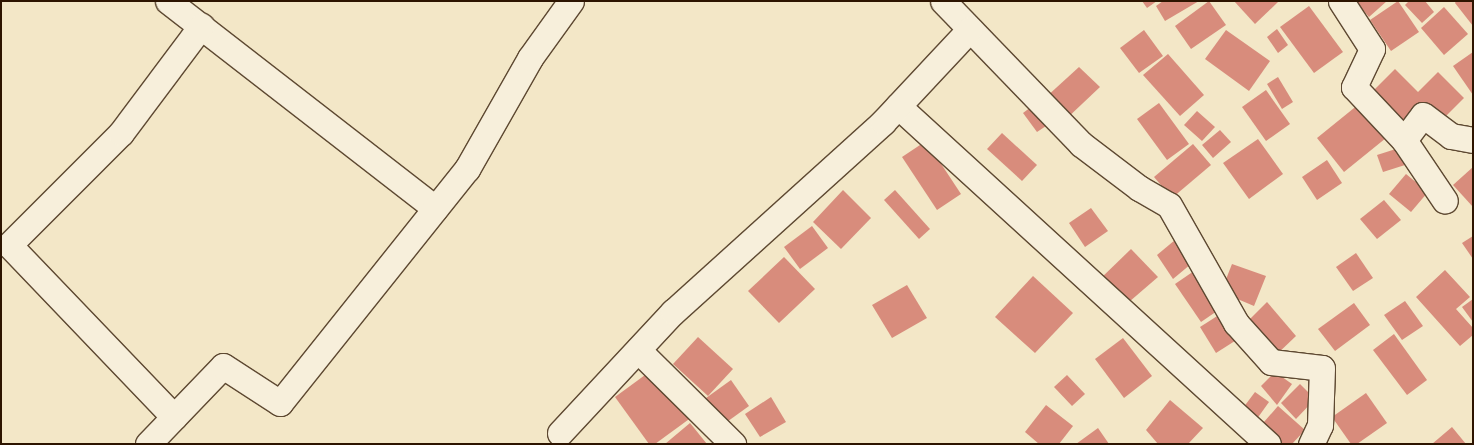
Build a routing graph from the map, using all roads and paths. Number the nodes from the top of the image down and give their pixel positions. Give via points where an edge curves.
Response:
1 (168, 1) edge
2 (571, 1) edge
3 (943, 1) edge
4 (1341, 1) edge
5 (200, 26) junction
6 (970, 29) junction
7 (898, 106) junction
8 (1404, 140) junction
9 (1473, 140) edge
10 (1445, 201) dead end
11 (435, 208) junction
12 (638, 350) junction
13 (174, 417) junction
14 (560, 433) dead end
15 (148, 444) edge
16 (733, 444) edge
17 (1268, 444) edge
18 (1311, 444) edge

1 - 5 street
2 - 11 street via 530,58 467,168
3 - 6 street
4 - 8 street via 1372,49 1354,87
5 - 11 street
5 - 13 street via 121,133 9,245
6 - 7 street
6 - 18 street via 1081,144 1139,188 1169,205 1236,323 1271,362 1322,368 1320,425
7 - 12 street via 673,312
7 - 17 street
8 - 9 street via 1424,115 1451,136
8 - 10 street
11 - 13 street via 280,404 223,366
12 - 14 street
12 - 16 street
13 - 15 street

